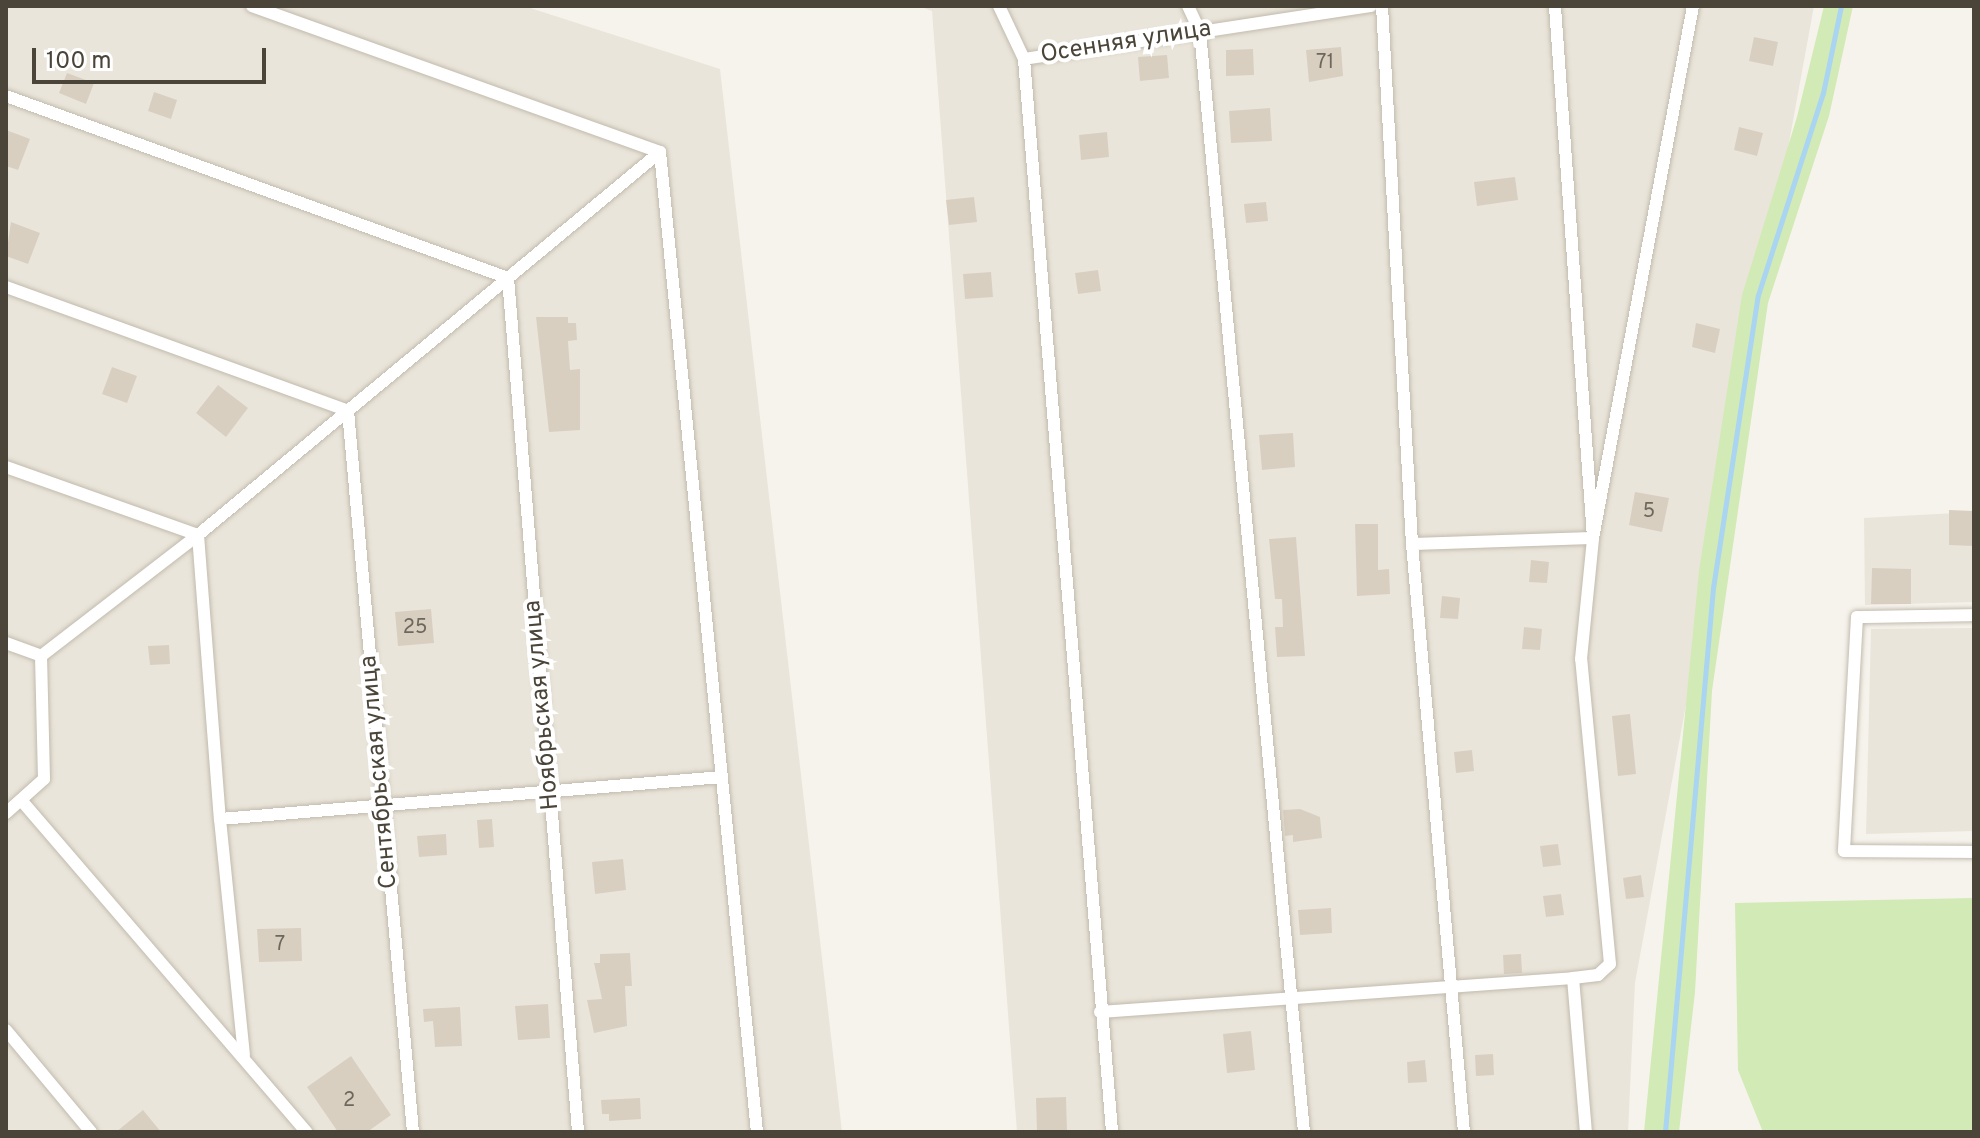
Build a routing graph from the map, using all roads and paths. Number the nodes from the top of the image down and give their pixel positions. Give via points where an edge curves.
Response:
1 (252, 6) edge
2 (999, 6) edge
3 (1188, 6) edge
4 (1371, 6) edge
5 (1382, 6) edge
6 (1555, 6) edge
7 (1693, 6) edge
8 (1200, 32) junction
9 (1024, 59) junction
10 (6, 96) edge
11 (660, 152) junction
12 (508, 278) junction
13 (6, 287) edge
14 (348, 411) junction
15 (6, 467) edge
16 (198, 535) junction
17 (1593, 538) junction
18 (1412, 544) junction
19 (1974, 615) edge
20 (6, 643) edge
21 (41, 656) junction
22 (722, 777) junction
23 (550, 791) junction
24 (21, 800) junction
25 (383, 806) junction
26 (6, 813) edge
27 (220, 819) junction
28 (1974, 852) edge
29 (1573, 978) junction
30 (1453, 987) junction
31 (1295, 1000) junction
32 (1100, 1012) junction
33 (6, 1030) edge
34 (244, 1056) junction
35 (91, 1132) edge
36 (307, 1132) edge
37 (413, 1132) edge
38 (578, 1132) edge
39 (757, 1132) edge
40 (1112, 1132) edge
41 (1304, 1132) edge
42 (1464, 1132) edge
43 (1586, 1132) edge

1 - 11 street
2 - 9 street
3 - 8 street
4 - 8 street, Осенняя улица
5 - 18 street
6 - 17 street
7 - 17 street
8 - 9 street, Осенняя улица
8 - 31 street
9 - 32 street
10 - 12 street
11 - 12 street
11 - 22 street
12 - 14 street
12 - 23 street, Ноябрьская улица
13 - 14 street
14 - 16 street
14 - 25 street, Сентябрьская улица
15 - 16 street
16 - 21 street
16 - 27 street
17 - 18 street
17 - 29 street via 1581,659 1610,964 1598,975
18 - 30 street
19 - 28 street via 1857,617 1844,851
20 - 21 street
21 - 24 street via 44,779
22 - 23 street
22 - 39 street
23 - 25 street
23 - 38 street, Ноябрьская улица
24 - 26 street
24 - 34 street
25 - 27 street
25 - 37 street, Сентябрьская улица
27 - 34 street
29 - 30 street
29 - 43 street
30 - 31 street
30 - 42 street
31 - 32 street
31 - 41 street
32 - 40 street
33 - 35 street
34 - 36 street

